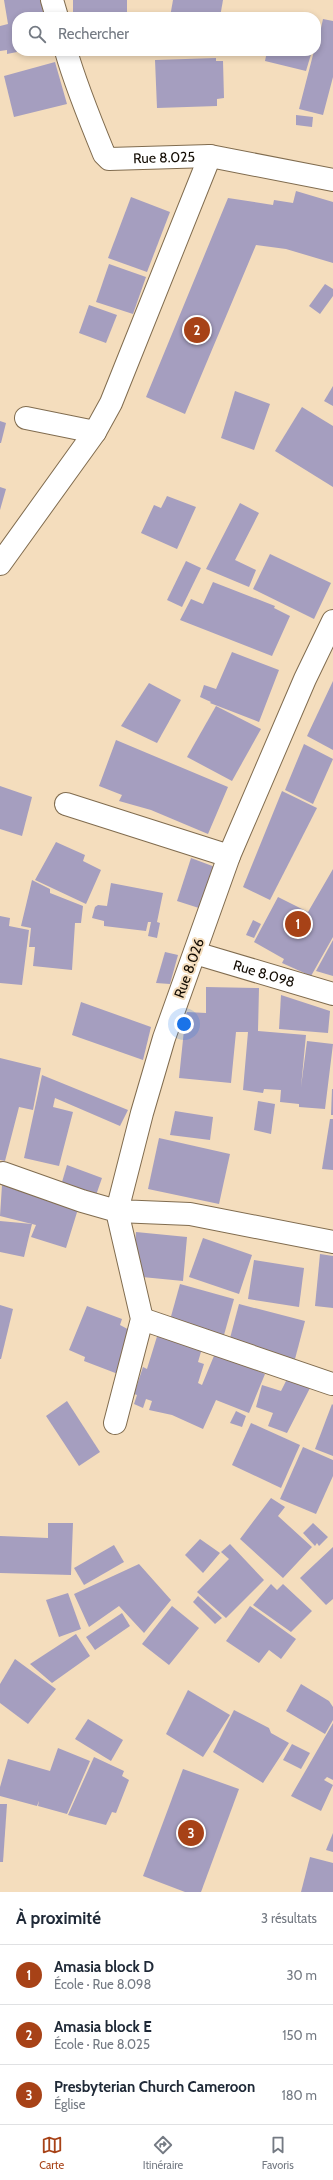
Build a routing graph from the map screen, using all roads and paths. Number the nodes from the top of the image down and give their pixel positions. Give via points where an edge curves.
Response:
1 (52, 0) edge
2 (55, 12) edge
3 (68, 56) edge
4 (210, 156) junction
5 (333, 180) edge
6 (26, 418) dead end
7 (95, 432) junction
8 (0, 564) edge
9 (333, 621) edge
10 (66, 804) dead end
11 (229, 856) junction
12 (195, 953) junction
13 (333, 994) edge
14 (3, 1173) dead end
15 (117, 1211) junction
16 (333, 1242) edge
17 (142, 1319) junction
18 (332, 1384) dead end
19 (116, 1423) dead end

1 - 2 street
3 - 4 street, Rue 8.025 via 89,117 104,154 109,159
4 - 5 street, Rue 8.025
4 - 7 street via 111,403
6 - 7 street
7 - 8 street
9 - 11 street, Rue 8.026 via 305,678
10 - 11 street
11 - 12 street, Rue 8.026
12 - 13 street, Rue 8.098
12 - 15 street, Rue 8.026 via 164,1038
14 - 15 street
15 - 16 street via 190,1214
15 - 17 street
17 - 18 street
17 - 19 street

